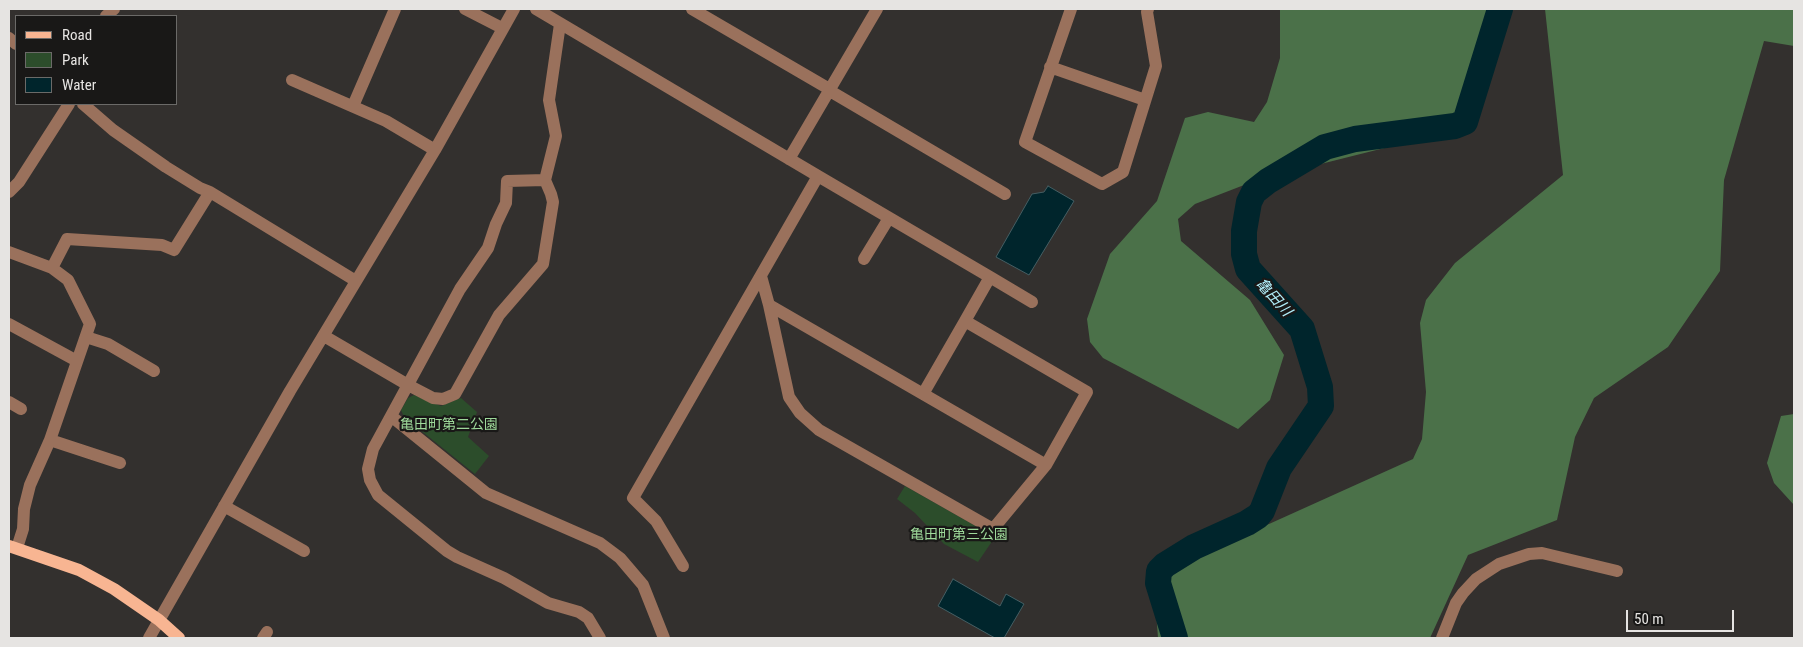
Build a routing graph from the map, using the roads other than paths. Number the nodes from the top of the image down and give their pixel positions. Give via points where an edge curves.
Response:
1 (395, 9) edge
2 (465, 9) edge
3 (514, 9) edge
4 (536, 9) edge
5 (692, 9) edge
6 (878, 9) edge
7 (1071, 9) edge
8 (1144, 10) edge
9 (560, 24) junction
10 (502, 28) junction
11 (1050, 67) junction
12 (292, 80) dead end
13 (831, 90) junction
14 (1145, 100) junction
15 (68, 105) edge
16 (84, 105) edge
17 (353, 106) junction
18 (434, 150) junction
19 (789, 159) junction
20 (818, 176) junction
21 (544, 180) junction
22 (9, 192) edge
23 (210, 192) junction
24 (1005, 194) dead end
25 (889, 218) junction
26 (9, 252) edge
27 (864, 259) dead end
28 (52, 268) junction
29 (761, 276) junction
30 (990, 277) junction
31 (356, 281) junction
32 (1032, 302) dead end
33 (769, 305) junction
34 (965, 321) junction
35 (9, 324) edge
36 (324, 336) junction
37 (86, 337) junction
38 (77, 361) junction
39 (154, 371) dead end
40 (408, 385) junction
41 (923, 394) junction
42 (9, 402) edge
43 (21, 410) dead end
44 (391, 416) junction
45 (50, 440) junction
46 (120, 463) dead end
47 (1046, 465) junction
48 (224, 506) junction
49 (13, 547) edge
50 (304, 551) dead end
51 (683, 566) dead end
52 (1617, 572) dead end
53 (159, 620) junction
54 (149, 638) edge
55 (179, 638) edge
56 (600, 638) edge
57 (664, 638) edge
58 (1442, 638) edge

1 - 17 street
2 - 10 street
3 - 10 street
4 - 9 street
5 - 13 street
6 - 13 street
7 - 11 street
8 - 14 street via 1156,66
9 - 19 street
9 - 21 street via 549,100 556,136
10 - 18 street
11 - 14 street
11 - 14 street via 1024,142 1102,184 1122,172
12 - 17 street
13 - 19 street
13 - 24 street
15 - 22 street via 19,182
16 - 23 street via 158,162
17 - 18 street via 386,121
18 - 31 street
19 - 20 street
20 - 25 street
20 - 29 street
21 - 40 street via 507,181 506,203 488,248 460,289
21 - 40 street via 552,202 543,264 498,315 456,394 443,399 434,398
23 - 28 street via 174,250 162,245 67,239
23 - 31 street
25 - 27 street
25 - 30 street
26 - 28 street
28 - 37 street via 68,280 90,324
29 - 33 street
29 - 51 street via 633,498 656,521
30 - 32 street
30 - 34 street
31 - 36 street
33 - 41 street
33 - 47 street via 789,397 800,413 819,430 993,530
34 - 41 street
34 - 47 street via 1087,392
35 - 38 street
36 - 40 street
36 - 48 street
37 - 38 street
37 - 39 street via 108,344
38 - 45 street
40 - 44 street
41 - 47 street
42 - 43 street
44 - 56 street via 372,449 370,460 370,480 378,495 457,557 548,603 579,612 588,618
44 - 57 street via 486,493 600,543 620,558 643,584
45 - 46 street
45 - 49 street via 30,485 23,529
48 - 50 street
48 - 53 street
49 - 53 main road via 79,570
52 - 58 street via 1542,553 1499,564 1463,592
53 - 54 street
53 - 55 main road

